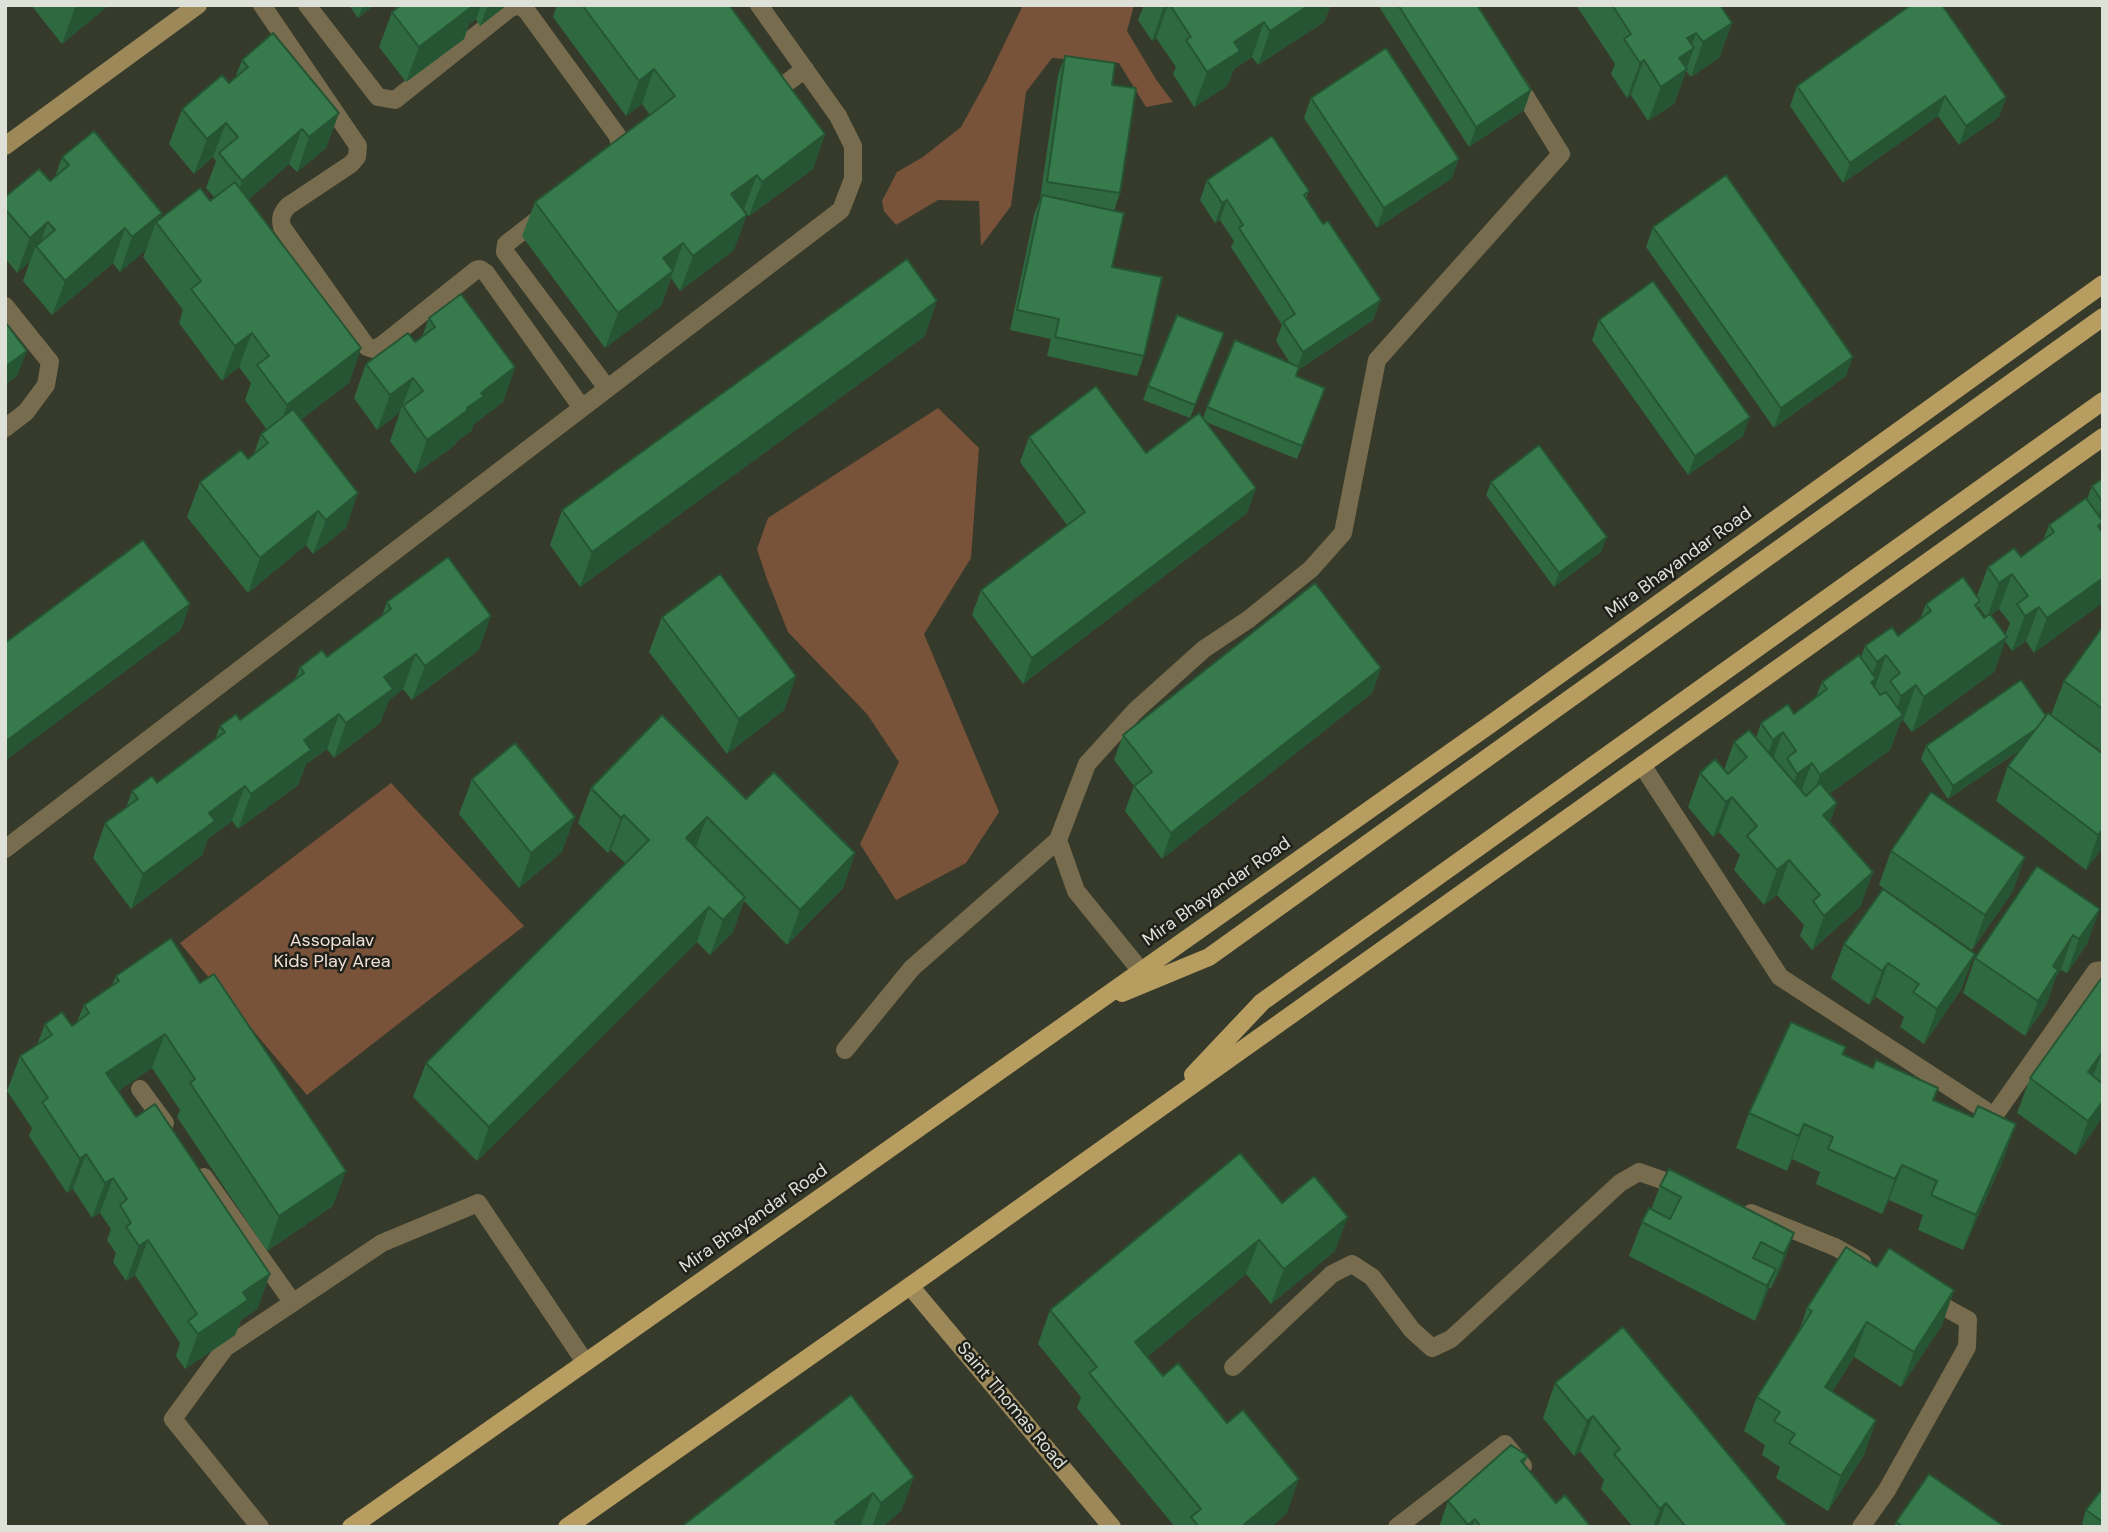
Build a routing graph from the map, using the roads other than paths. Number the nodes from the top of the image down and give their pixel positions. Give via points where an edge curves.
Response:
1 (198, 5) edge
2 (262, 5) edge
3 (307, 5) edge
4 (517, 5) edge
5 (759, 5) edge
6 (1504, 63) edge
7 (805, 69) junction
8 (766, 99) edge
9 (5, 146) edge
10 (602, 169) edge
11 (559, 202) edge
12 (2103, 284) edge
13 (5, 306) edge
14 (2103, 317) edge
15 (607, 388) junction
16 (2103, 401) edge
17 (582, 408) junction
18 (5, 428) edge
19 (2103, 437) edge
20 (1642, 765) junction
21 (1058, 840) junction
22 (5, 849) edge
23 (2103, 970) edge
24 (1141, 971) junction
25 (1092, 1006) junction
26 (845, 1049) dead end
27 (140, 1089) edge
28 (1165, 1105) junction
29 (173, 1134) edge
30 (197, 1168) edge
31 (1698, 1192) edge
32 (1734, 1207) edge
33 (1871, 1267) edge
34 (910, 1286) junction
35 (1908, 1287) edge
36 (293, 1303) junction
37 (585, 1362) junction
38 (1233, 1367) dead end
39 (1531, 1475) edge
40 (260, 1527) edge
41 (351, 1527) edge
42 (567, 1527) edge
43 (1112, 1527) edge
44 (1397, 1527) edge
45 (1861, 1527) edge

1 - 9 street
2 - 17 street via 358,146 351,163 288,206 280,219 367,347 382,345 480,269
3 - 4 street via 378,97 395,100
4 - 10 street via 526,10 617,135 621,146
5 - 7 street
6 - 21 street via 1561,154 1377,360 1343,533 1311,569 1205,649 1135,711 1087,764
7 - 8 street
7 - 15 street via 853,146 853,179 841,209
11 - 15 street via 506,244 505,252
12 - 24 main road, Mira Bhayandar Road
13 - 18 street via 50,362 46,385 26,412
14 - 25 main road via 1209,957
15 - 17 street
16 - 28 main road via 1262,1002
17 - 22 street
19 - 20 main road
20 - 23 street via 1780,977 1994,1116 2096,971
20 - 28 main road
21 - 24 street via 1076,891
21 - 26 street via 912,968
24 - 25 main road, Mira Bhayandar Road
25 - 37 main road, Mira Bhayandar Road
27 - 29 street
28 - 34 main road
30 - 36 street
31 - 38 street via 1639,1172 1620,1183 1451,1339 1432,1348 1372,1278 1352,1264 1332,1274
32 - 33 street via 1835,1247
34 - 42 main road
34 - 43 street, Saint Thomas Road
35 - 45 street via 1968,1320 1967,1347 1887,1490
36 - 37 street via 382,1243 478,1203
36 - 40 street via 225,1348 173,1419
37 - 41 main road, Mira Bhayandar Road
39 - 44 street via 1505,1444

